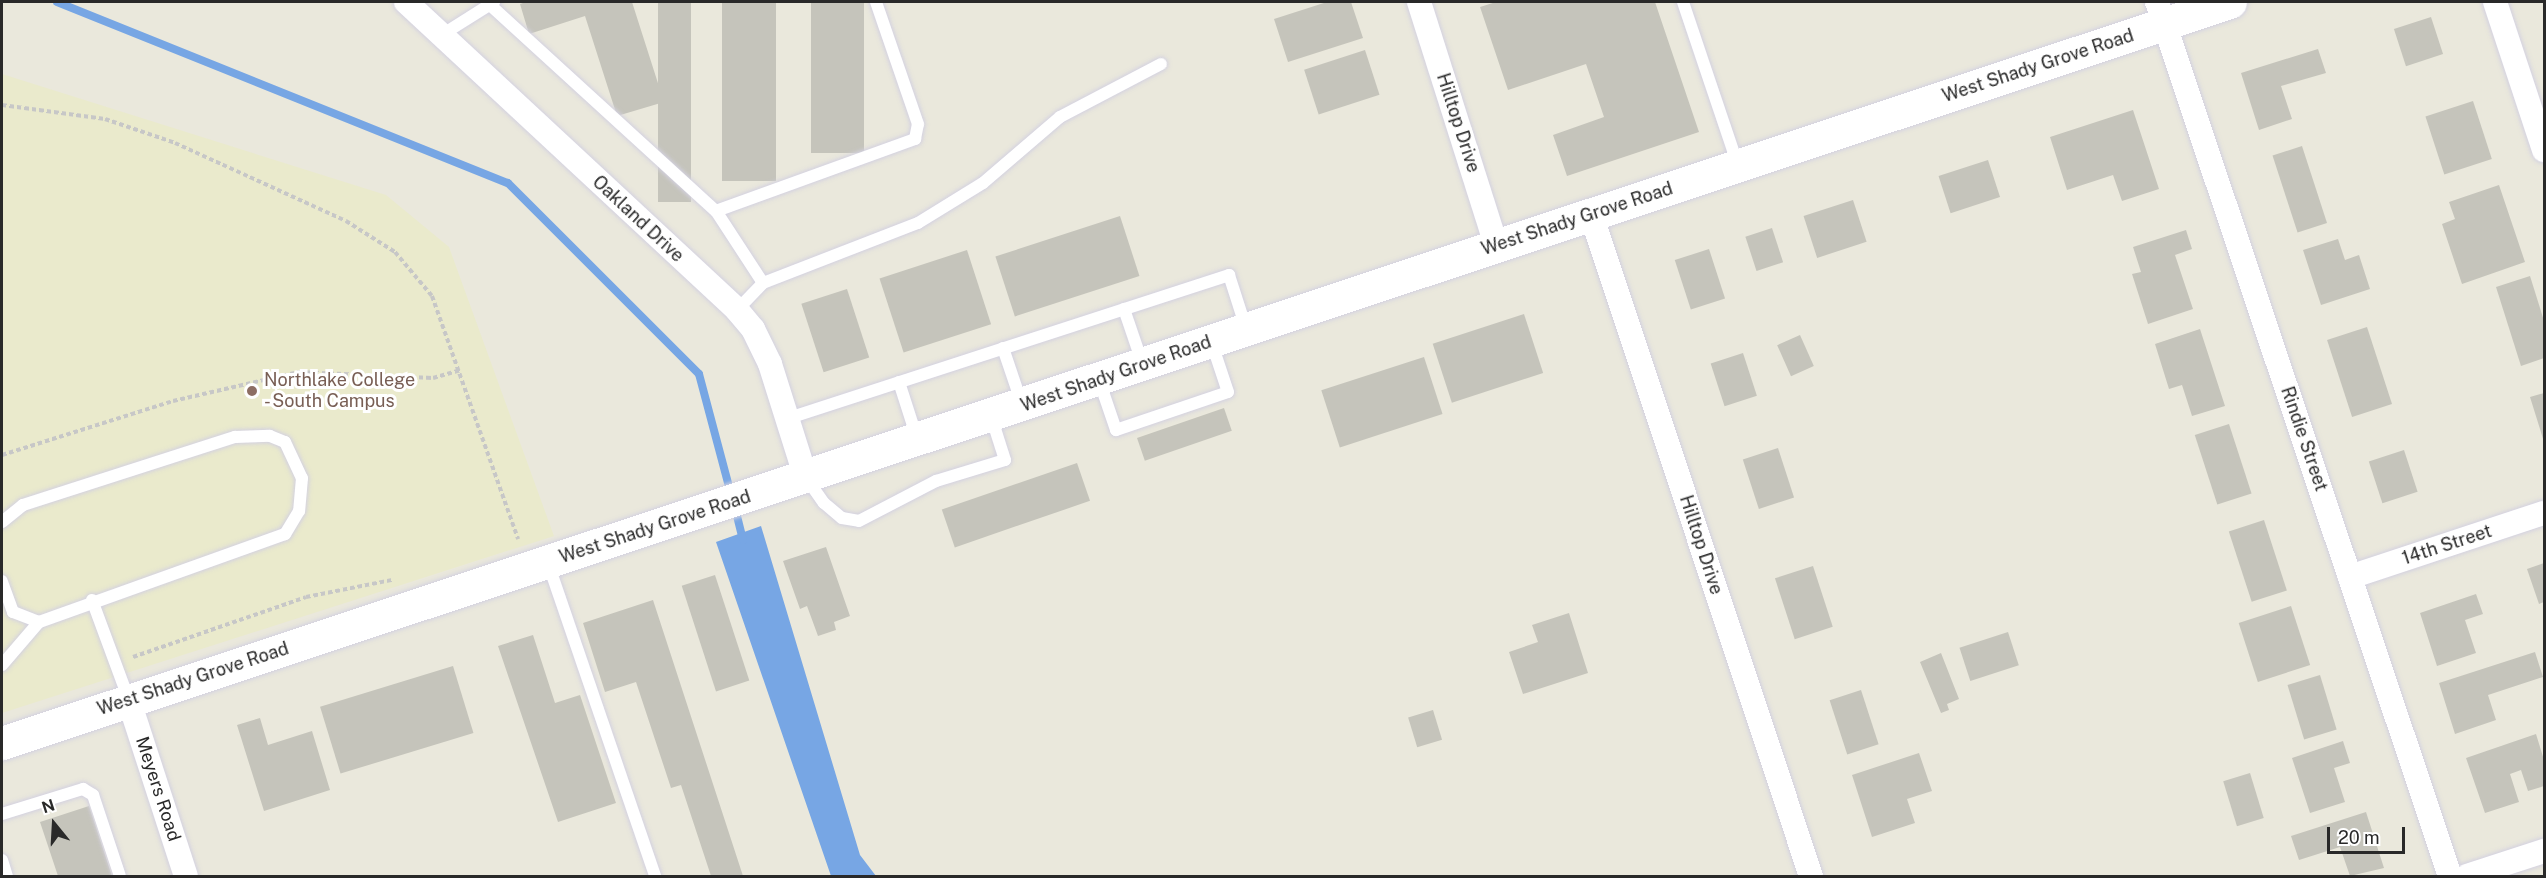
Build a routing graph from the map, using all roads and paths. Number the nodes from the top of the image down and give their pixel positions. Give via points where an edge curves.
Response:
1 (409, 2) edge
2 (876, 2) edge
3 (1419, 2) edge
4 (1683, 2) edge
5 (2230, 2) edge
6 (2495, 2) edge
7 (492, 3) edge
8 (2160, 13) edge
9 (440, 36) junction
10 (1161, 64) dead end
11 (2, 105) edge
12 (2544, 150) edge
13 (1738, 165) junction
14 (716, 212) junction
15 (1591, 214) junction
16 (1496, 245) junction
17 (763, 283) junction
18 (1124, 309) junction
19 (737, 310) junction
20 (1246, 330) junction
21 (1211, 342) junction
22 (1003, 348) junction
23 (1143, 364) junction
24 (461, 370) junction
25 (1099, 379) junction
26 (899, 382) junction
27 (1022, 405) junction
28 (991, 416) junction
29 (789, 418) junction
30 (918, 440) junction
31 (2, 455) edge
32 (806, 478) junction
33 (2544, 513) edge
34 (2, 522) edge
35 (512, 542) dead end
36 (548, 562) junction
37 (2350, 577) junction
38 (395, 579) dead end
39 (2, 581) edge
40 (92, 600) junction
41 (39, 622) junction
42 (2, 665) edge
43 (117, 667) junction
44 (129, 701) junction
45 (2, 743) edge
46 (2, 814) edge
47 (2544, 851) edge
48 (2, 860) edge
49 (7, 876) edge
50 (120, 876) edge
51 (186, 876) edge
52 (655, 876) edge
53 (1811, 876) edge
54 (2450, 876) edge
55 (2467, 876) edge

1 - 9 street, Oakland Drive
2 - 14 lane via 918,124 915,139
3 - 16 street, Hilltop Drive
4 - 13 lane
5 - 8 main road, West Shady Grove Road
6 - 12 street
7 - 9 lane
7 - 14 lane
8 - 13 main road, West Shady Grove Road
8 - 37 street, Rindie Street
9 - 19 street, Oakland Drive
10 - 17 lane via 1060,117 983,183 918,223
11 - 24 path via 105,119 175,143 374,236 395,252 432,296
13 - 15 main road, West Shady Grove Road
14 - 17 lane
15 - 16 main road, West Shady Grove Road
15 - 53 street, Hilltop Drive
16 - 20 main road, West Shady Grove Road
17 - 19 lane
18 - 20 lane via 1229,275
18 - 22 lane
18 - 23 lane
19 - 29 street, Oakland Drive via 753,330 770,364
20 - 21 main road, West Shady Grove Road
21 - 23 main road, West Shady Grove Road
21 - 25 lane via 1228,392 1138,423 1116,430
22 - 26 lane
22 - 27 lane
23 - 25 main road, West Shady Grove Road
24 - 31 path via 433,378 299,372 173,401
24 - 35 path via 520,538
25 - 27 main road, West Shady Grove Road
26 - 29 lane
26 - 30 lane
27 - 28 main road, West Shady Grove Road
28 - 30 main road, West Shady Grove Road
28 - 32 lane via 1005,460 936,482 859,521 842,518 824,503
29 - 32 street, Oakland Drive
30 - 32 main road, West Shady Grove Road
32 - 36 main road, West Shady Grove Road
33 - 37 street, 14th Street
34 - 40 lane via 23,505 235,437 270,436 285,442 302,478 299,510 285,534
36 - 44 main road, West Shady Grove Road
36 - 52 lane
37 - 54 street, Rindie Street
38 - 43 path via 306,597 145,650
39 - 41 lane via 13,612
40 - 41 lane
40 - 43 lane
41 - 42 lane
43 - 44 lane
44 - 45 main road, West Shady Grove Road
44 - 51 street, Meyers Road
46 - 50 lane via 83,789 93,795
47 - 55 street
48 - 49 lane

